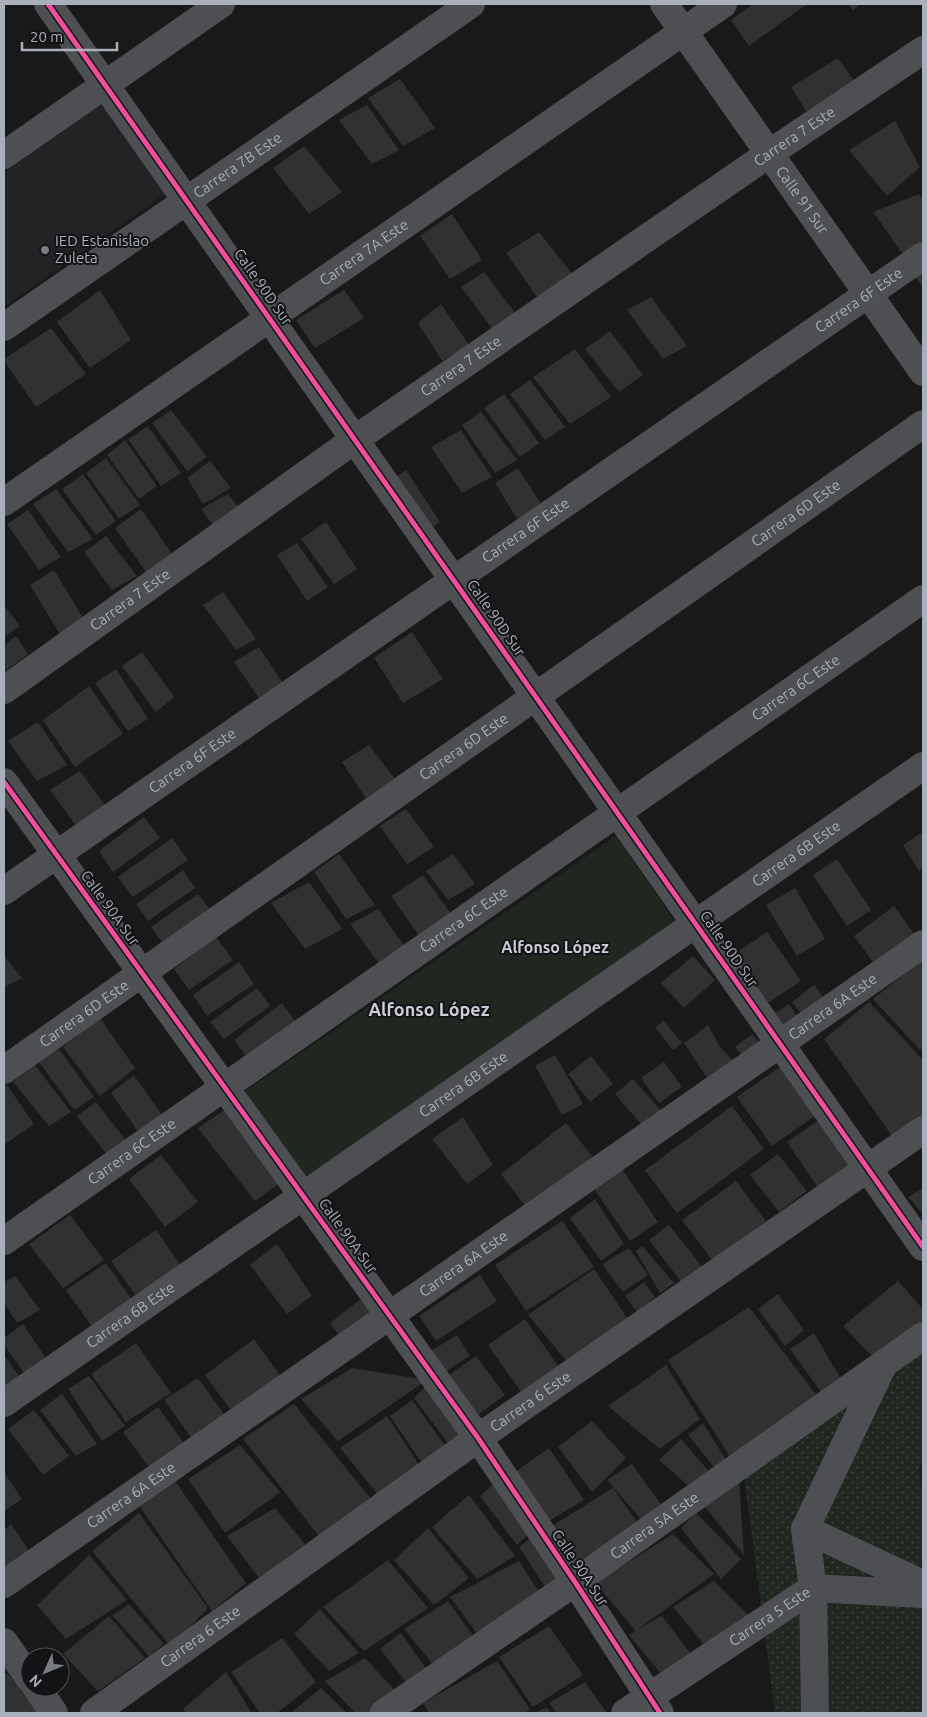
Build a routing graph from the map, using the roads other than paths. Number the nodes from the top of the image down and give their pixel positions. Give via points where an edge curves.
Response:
1 (48, 4) edge
2 (221, 4) edge
3 (471, 4) edge
4 (664, 4) edge
5 (723, 4) edge
6 (683, 32) junction
7 (923, 50) edge
8 (106, 84) junction
9 (770, 153) junction
10 (4, 155) edge
11 (187, 200) junction
12 (923, 256) edge
13 (868, 293) junction
14 (269, 318) junction
15 (4, 327) edge
16 (923, 372) edge
17 (923, 424) edge
18 (354, 440) junction
19 (4, 502) edge
20 (453, 580) junction
21 (923, 599) edge
22 (4, 690) edge
23 (535, 696) junction
24 (923, 766) edge
25 (4, 782) edge
26 (617, 812) junction
27 (56, 854) junction
28 (4, 890) edge
29 (696, 924) junction
30 (923, 944) edge
31 (142, 973) junction
32 (780, 1044) junction
33 (4, 1070) edge
34 (224, 1087) junction
35 (923, 1130) edge
36 (868, 1168) junction
37 (303, 1196) junction
38 (4, 1241) edge
39 (923, 1247) edge
40 (389, 1316) junction
41 (923, 1336) edge
42 (883, 1364) junction
43 (4, 1403) edge
44 (478, 1438) junction
45 (805, 1528) junction
46 (575, 1582) junction
47 (4, 1584) edge
48 (923, 1584) edge
49 (813, 1588) junction
50 (923, 1594) edge
51 (4, 1642) edge
52 (20, 1665) edge
53 (43, 1697) edge
54 (654, 1705) edge
55 (54, 1713) edge
56 (94, 1713) edge
57 (384, 1713) edge
58 (625, 1713) edge
59 (815, 1713) edge

1 - 8 street, Calle 90D Sur
2 - 8 street
3 - 11 street, Carrera 7B Este
4 - 6 street, Calle 91 Sur
5 - 6 street, Carrera 7A Este
6 - 9 street, Calle 91 Sur
6 - 14 street, Carrera 7A Este
7 - 9 street, Carrera 7 Este
8 - 10 street
8 - 11 street, Calle 90D Sur
9 - 13 street, Calle 91 Sur
9 - 18 street, Carrera 7 Este
11 - 14 street, Calle 90D Sur
11 - 15 street, Carrera 7B Este
12 - 13 street, Carrera 6F Este
13 - 16 street, Calle 91 Sur
13 - 20 street, Carrera 6F Este
14 - 18 street, Calle 90D Sur
14 - 19 street, Carrera 7A Este
17 - 23 street, Carrera 6D Este
18 - 20 street, Calle 90D Sur
18 - 22 street, Carrera 7 Este
20 - 23 street, Calle 90D Sur
20 - 27 street, Carrera 6F Este
21 - 26 street, Carrera 6C Este
23 - 26 street, Calle 90D Sur
23 - 31 street, Carrera 6D Este
24 - 29 street, Carrera 6B Este
25 - 27 street, Calle 90A Sur
26 - 29 street, Calle 90D Sur
26 - 34 street, Carrera 6C Este
27 - 28 street, Carrera 6F Este
27 - 31 street, Calle 90A Sur
29 - 32 street, Calle 90D Sur
29 - 37 street, Carrera 6B Este
30 - 32 street, Carrera 6A Este
31 - 33 street, Carrera 6D Este
31 - 34 street, Calle 90A Sur
32 - 36 street, Calle 90D Sur
32 - 40 street, Carrera 6A Este
34 - 37 street, Calle 90A Sur
34 - 38 street, Carrera 6C Este
35 - 36 street, Carrera 6 Este
36 - 39 street, Calle 90D Sur
36 - 44 street, Carrera 6 Este
37 - 40 street, Calle 90A Sur
37 - 43 street, Carrera 6B Este
40 - 44 street, Calle 90A Sur
40 - 47 street, Carrera 6A Este
41 - 42 street, Carrera 5A Este
42 - 45 street
42 - 46 street, Carrera 5A Este
44 - 46 street, Calle 90A Sur
44 - 56 street, Carrera 6 Este
45 - 48 street
45 - 49 street, Carrera 5 Este
46 - 54 street, Calle 90A Sur
46 - 57 street, Carrera 5A Este
49 - 50 street
49 - 54 street, Carrera 5 Este
49 - 59 street
51 - 52 street
53 - 55 street
54 - 58 street, Carrera 5 Este

